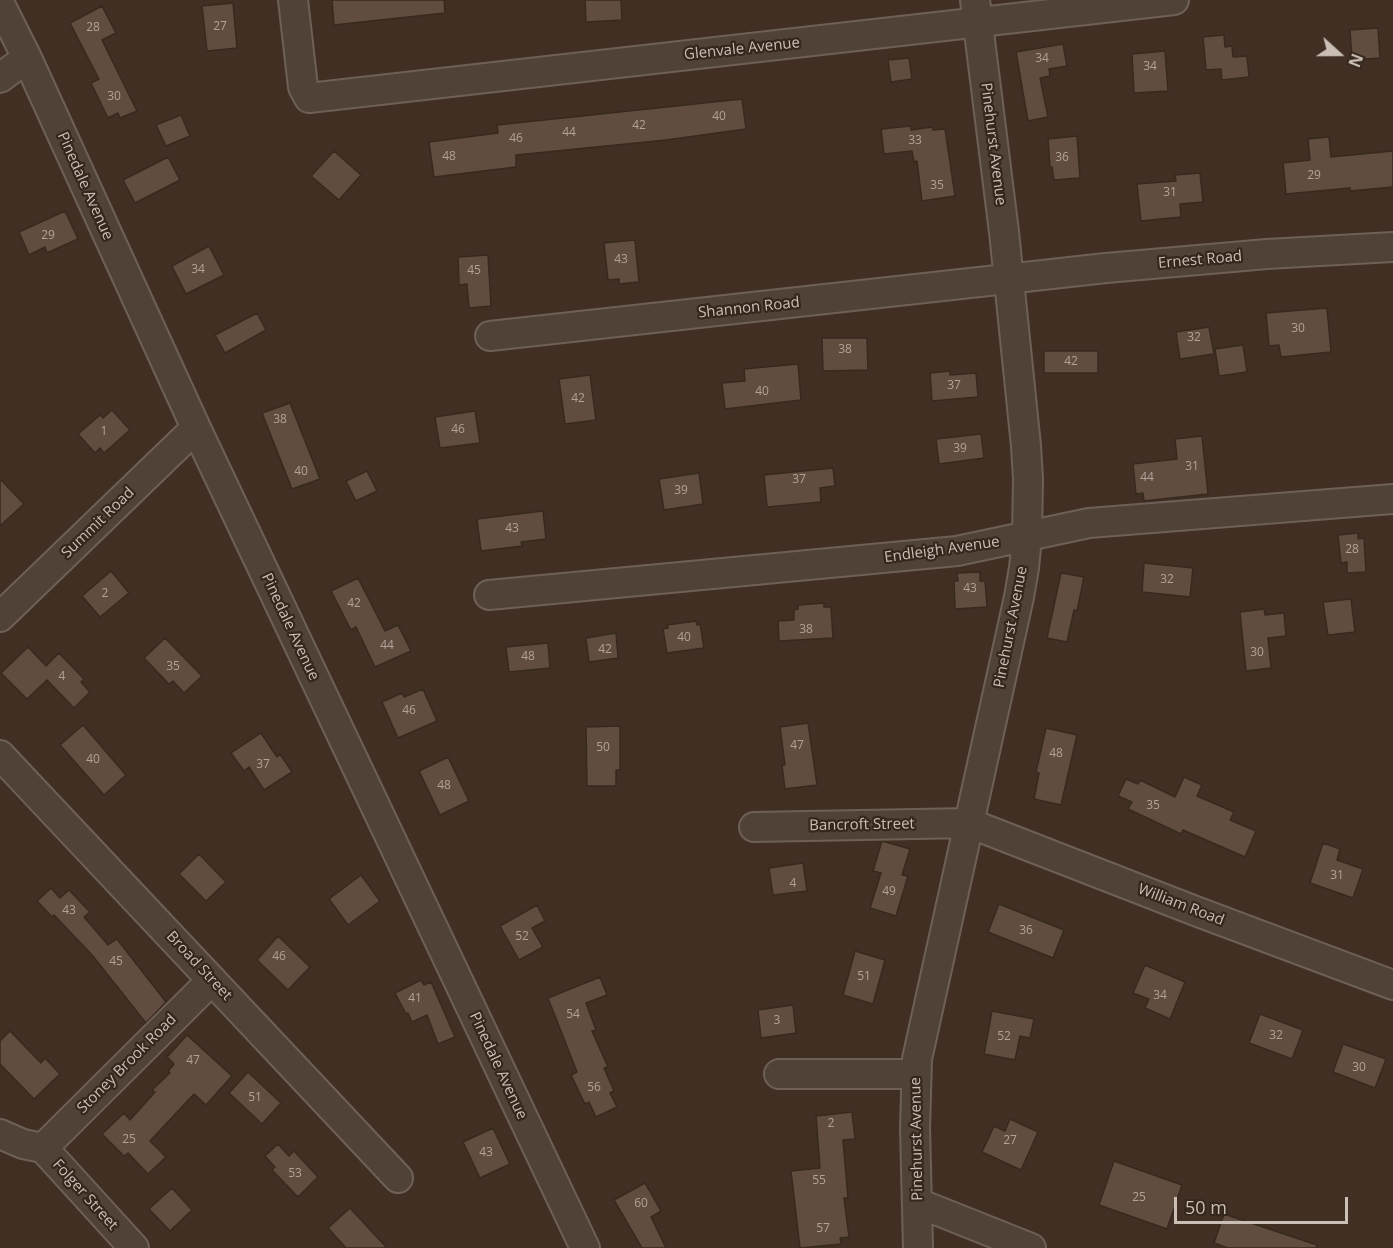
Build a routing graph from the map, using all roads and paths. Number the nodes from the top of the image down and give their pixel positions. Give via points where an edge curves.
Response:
1 (293, 0) edge
2 (1174, 0) edge
3 (0, 4) edge
4 (977, 11) edge
5 (27, 58) junction
6 (0, 78) edge
7 (1393, 247) edge
8 (1009, 279) junction
9 (490, 336) dead end
10 (196, 428) junction
11 (1393, 499) edge
12 (1027, 537) junction
13 (489, 595) dead end
14 (0, 617) edge
15 (0, 755) edge
16 (969, 823) junction
17 (754, 827) dead end
18 (212, 980) junction
19 (1393, 985) edge
20 (779, 1074) dead end
21 (916, 1074) junction
22 (0, 1134) edge
23 (43, 1148) junction
24 (398, 1178) dead end
25 (918, 1203) junction
26 (134, 1248) edge
27 (585, 1248) edge
28 (918, 1248) edge
29 (1031, 1248) edge

1 - 4 street, Glenvale Avenue via 303,87 309,98
2 - 4 street, Glenvale Avenue
3 - 5 street, Pinedale Avenue
4 - 8 street, Pinehurst Avenue
5 - 6 street
5 - 10 street, Pinedale Avenue
7 - 8 street, Ernest Road via 1256,255
8 - 9 street, Shannon Road
8 - 12 street, Pinehurst Avenue via 1028,479
10 - 14 street, Summit Road
10 - 27 street, Pinedale Avenue
11 - 12 street, Endleigh Avenue via 1089,523
12 - 13 street, Endleigh Avenue via 957,551
12 - 16 street, Pinehurst Avenue via 1019,597
15 - 18 street, Broad Street
16 - 17 street, Bancroft Street
16 - 19 street, William Road
16 - 21 street, Pinehurst Avenue
18 - 23 street, Stoney Brook Road
18 - 24 street, Broad Street
20 - 21 street
21 - 25 street, Pinehurst Avenue
22 - 23 street, Folger Street
23 - 26 street, Folger Street
25 - 28 street, Pinehurst Avenue
25 - 29 street

